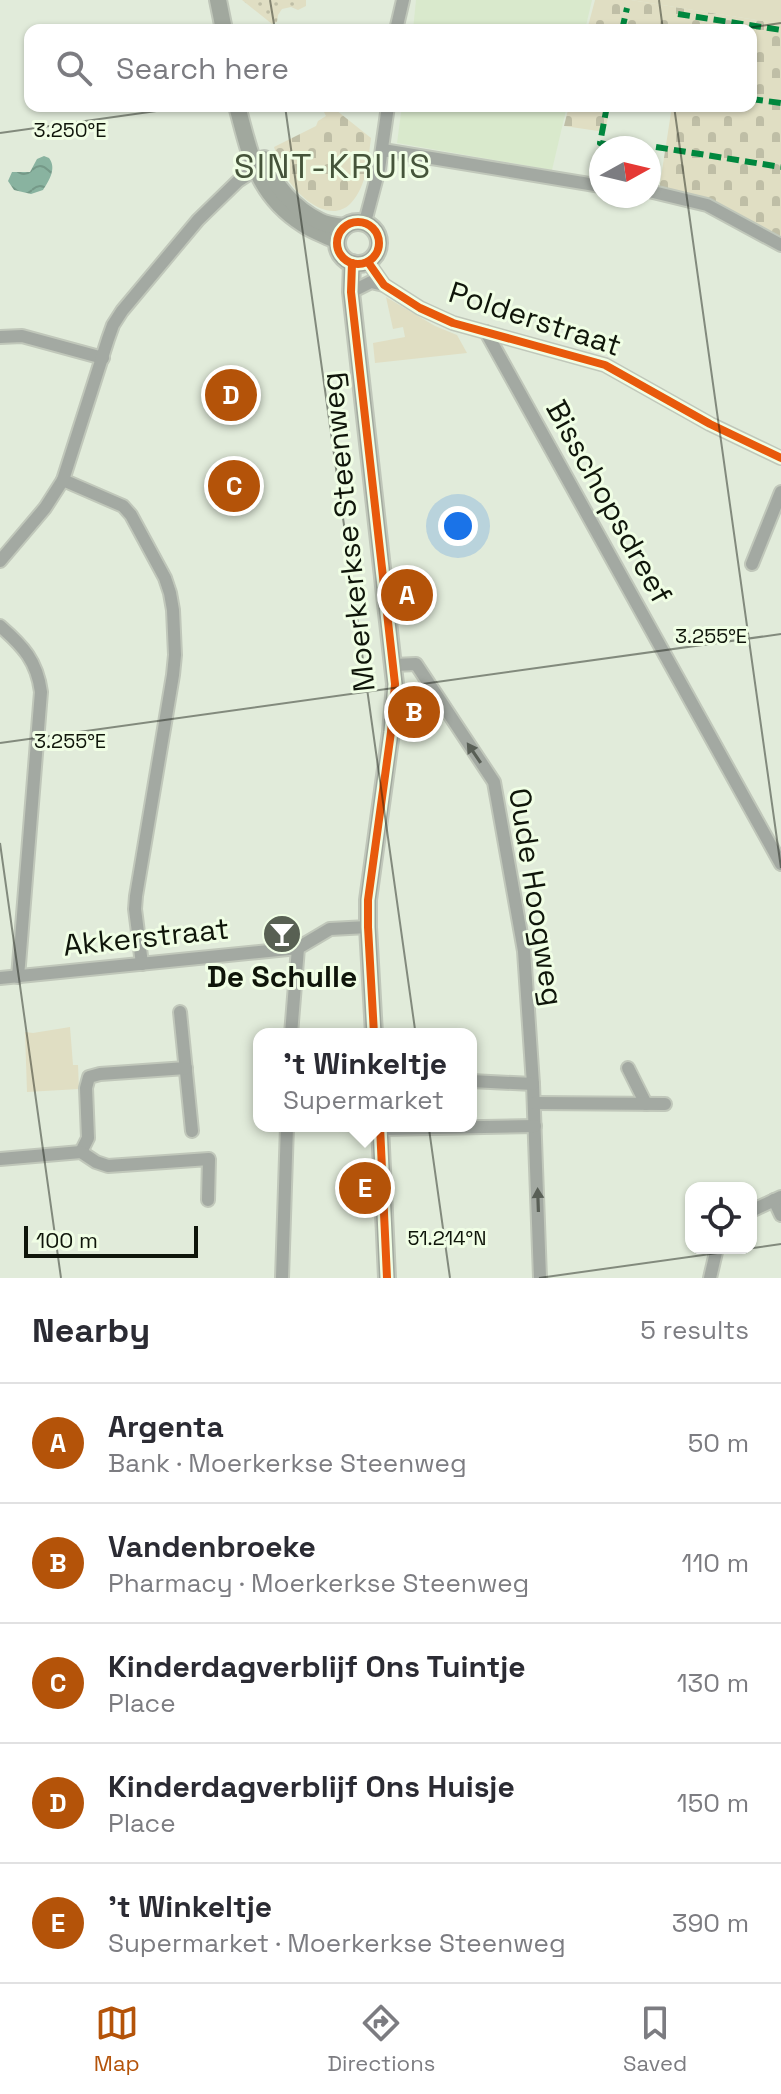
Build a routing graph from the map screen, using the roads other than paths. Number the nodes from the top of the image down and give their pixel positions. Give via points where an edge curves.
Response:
1 (218, 0) edge
2 (403, 0) edge
3 (223, 24) edge
4 (397, 24) edge
5 (239, 112) edge
6 (250, 112) edge
7 (387, 112) edge
8 (383, 150) junction
9 (260, 166) junction
10 (589, 184) edge
11 (661, 194) edge
12 (365, 222) junction
13 (340, 234) junction
14 (781, 245) edge
15 (360, 263) junction
16 (384, 285) junction
17 (351, 292) junction
18 (486, 332) junction
19 (0, 337) edge
20 (103, 358) junction
21 (781, 458) edge
22 (63, 480) junction
23 (781, 492) edge
24 (0, 561) edge
25 (752, 564) dead end
26 (0, 626) edge
27 (394, 665) junction
28 (781, 864) edge
29 (368, 927) junction
30 (298, 948) junction
31 (142, 964) junction
32 (18, 977) junction
33 (0, 978) edge
34 (180, 1012) dead end
35 (291, 1028) edge
36 (374, 1028) edge
37 (186, 1068) junction
38 (628, 1068) dead end
39 (477, 1081) edge
40 (533, 1084) junction
41 (534, 1103) junction
42 (646, 1104) junction
43 (665, 1104) dead end
44 (535, 1126) junction
45 (477, 1127) edge
46 (192, 1131) dead end
47 (287, 1132) edge
48 (380, 1132) edge
49 (81, 1152) junction
50 (0, 1159) edge
51 (778, 1198) edge
52 (208, 1200) dead end
53 (757, 1208) edge
54 (781, 1215) edge
55 (716, 1254) edge
56 (282, 1278) edge
57 (387, 1278) edge
58 (540, 1278) edge
59 (710, 1278) edge

1 - 3 street
2 - 4 street
5 - 9 street
6 - 9 street
7 - 8 street
8 - 10 street
8 - 12 street
9 - 13 street via 270,195 291,216 305,226
9 - 20 street via 198,220 133,297 113,325
11 - 14 street via 707,205
12 - 13 street via 354,221
12 - 15 street via 379,236 378,253
13 - 15 street via 341,256
15 - 16 street, Polderstraat
15 - 17 street, Moerkerkse Steenweg
16 - 17 street via 371,282
16 - 18 street, Polderstraat via 420,308
17 - 27 street, Moerkerkse Steenweg
18 - 21 street, Polderstraat via 605,365
18 - 28 street, Bisschopsdreef
19 - 20 street via 22,336
20 - 22 street
22 - 24 street
22 - 31 street via 123,506 131,515 165,578 173,610 173,675 136,896
23 - 25 street
26 - 32 street via 29,655 41,692
27 - 29 street, Moerkerkse Steenweg
40 -> 27 street, Oude Hoogweg via 524,951 494,782 416,664
29 - 30 street via 330,929
29 - 36 street, Moerkerkse Steenweg
30 - 31 street, Akkerstraat
30 - 35 street
31 - 32 street, Akkerstraat
32 - 33 street, Akkerstraat
34 - 37 street
37 - 46 street
37 - 49 street via 89,1077 88,1138
38 - 42 street
39 - 40 street
40 - 41 street, Oude Hoogweg
41 - 42 street
41 - 44 street, Oude Hoogweg
42 - 43 street
44 - 45 street
58 -> 44 street, Oude Hoogweg
47 - 56 street
48 - 57 street
49 - 50 street
49 - 52 street via 108,1166 209,1159
51 - 53 street
51 - 54 street
55 - 59 street

